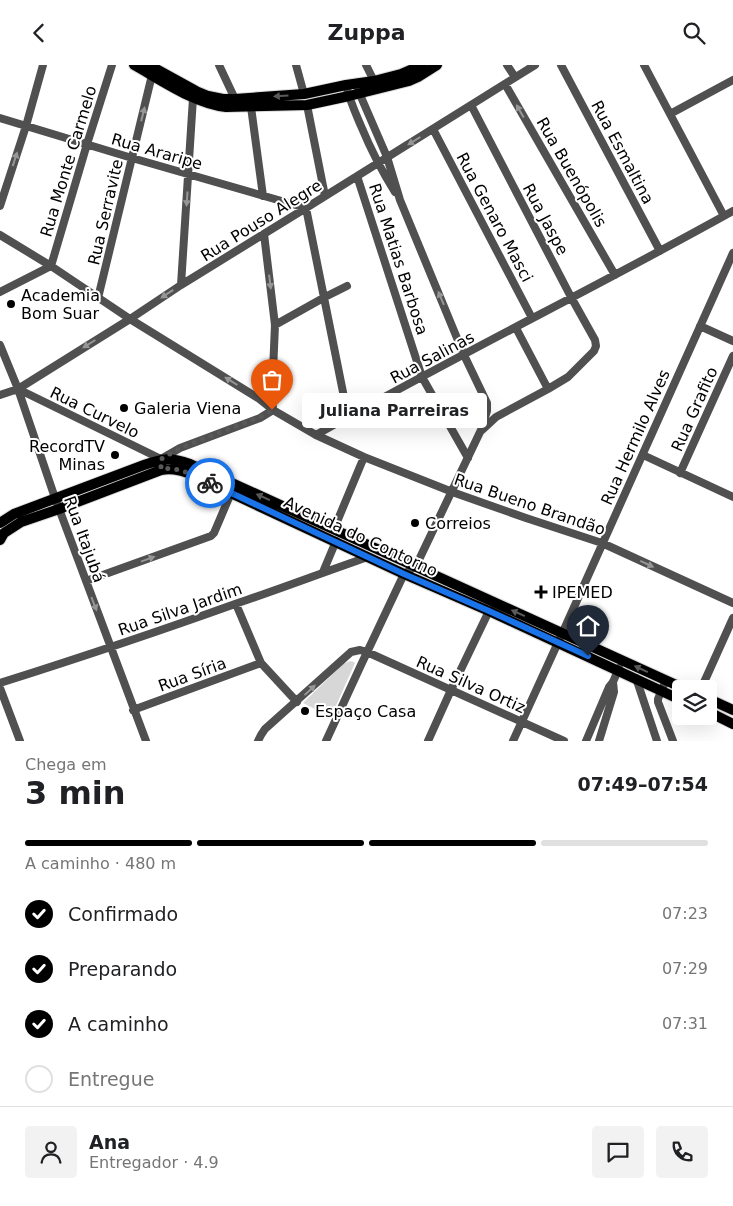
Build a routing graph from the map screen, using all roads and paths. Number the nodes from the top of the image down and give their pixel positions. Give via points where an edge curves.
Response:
1 (43, 65) edge
2 (112, 65) edge
3 (134, 65) edge
4 (220, 65) edge
5 (296, 65) edge
6 (366, 65) edge
7 (422, 65) edge
8 (437, 65) edge
9 (507, 65) edge
10 (535, 65) edge
11 (561, 65) edge
12 (644, 65) edge
13 (151, 70) edge
14 (515, 77) junction
15 (733, 80) edge
16 (374, 81) junction
17 (505, 84) junction
18 (352, 90) junction
19 (194, 98) junction
20 (235, 99) junction
21 (305, 99) junction
22 (471, 105) junction
23 (251, 107) junction
24 (670, 114) junction
25 (0, 118) edge
26 (26, 126) junction
27 (433, 129) junction
28 (87, 144) junction
29 (388, 157) junction
30 (132, 158) junction
31 (377, 163) junction
32 (189, 174) junction
33 (358, 176) junction
34 (263, 196) junction
35 (326, 196) junction
36 (400, 200) junction
37 (0, 205) edge
38 (306, 208) junction
39 (733, 211) edge
40 (724, 216) junction
41 (264, 233) junction
42 (0, 235) edge
43 (660, 251) junction
44 (733, 253) edge
45 (50, 265) junction
46 (615, 275) junction
47 (181, 285) junction
48 (347, 286) dead end
49 (0, 292) edge
50 (325, 297) junction
51 (571, 297) junction
52 (98, 298) junction
53 (532, 318) junction
54 (130, 319) junction
55 (275, 325) junction
56 (700, 326) junction
57 (516, 328) junction
58 (733, 341) edge
59 (459, 343) junction
60 (0, 345) edge
61 (476, 349) junction
62 (464, 355) junction
63 (733, 356) edge
64 (422, 377) junction
65 (18, 389) junction
66 (548, 389) junction
67 (0, 395) edge
68 (487, 403) junction
69 (272, 410) junction
70 (348, 417) junction
71 (496, 417) junction
72 (481, 431) junction
73 (316, 435) junction
74 (642, 455) junction
75 (364, 457) junction
76 (468, 457) junction
77 (161, 464) junction
78 (680, 473) junction
79 (451, 491) junction
80 (231, 493) junction
81 (733, 497) edge
82 (55, 498) junction
83 (60, 509) junction
84 (0, 523) edge
85 (334, 529) junction
86 (0, 540) edge
87 (336, 541) junction
88 (602, 543) junction
89 (368, 557) junction
90 (403, 560) junction
91 (416, 567) junction
92 (323, 572) junction
93 (404, 574) junction
94 (86, 581) junction
95 (733, 603) edge
96 (236, 604) junction
97 (489, 611) junction
98 (733, 617) edge
99 (561, 638) junction
100 (111, 647) junction
101 (367, 651) junction
102 (261, 663) junction
103 (620, 665) junction
104 (636, 678) junction
105 (666, 680) junction
106 (705, 680) edge
107 (0, 683) edge
108 (613, 683) junction
109 (672, 683) edge
110 (0, 688) edge
111 (451, 690) junction
112 (662, 690) junction
113 (672, 695) edge
114 (296, 702) junction
115 (717, 703) edge
116 (660, 708) junction
117 (647, 709) junction
118 (133, 710) junction
119 (733, 711) edge
120 (717, 717) edge
121 (522, 722) junction
122 (733, 724) edge
123 (20, 741) edge
124 (146, 741) edge
125 (258, 741) edge
126 (326, 741) edge
127 (428, 741) edge
128 (513, 741) edge
129 (564, 741) edge
130 (586, 741) edge
131 (599, 741) edge
132 (657, 741) edge
133 (673, 741) edge

1 - 26 street
2 - 28 street, Rua Monte Carmelo
3 - 13 main road
4 - 20 street
5 - 21 street
6 - 16 street
7 - 16 main road
8 - 18 main road via 409,81
9 - 14 street
10 - 14 street, Rua Pouso Alegre
11 - 43 street, Rua Esmaltina
12 - 24 street
13 - 19 main road
13 - 20 main road via 208,96
30 -> 13 street, Rua Serravite
14 - 17 street, Rua Pouso Alegre
15 - 24 street
16 - 18 main road
17 - 22 street, Rua Pouso Alegre
46 -> 17 street, Rua Buenópolis
18 - 21 main road
18 - 29 street
18 - 31 street
19 - 23 main road via 216,107
19 - 32 street
21 -> 20 main road
21 - 23 main road
21 - 35 street
22 - 27 street, Rua Pouso Alegre
22 - 51 street, Rua Jaspe
23 - 34 street
24 - 40 street
25 - 26 street, Rua Araripe
26 - 28 street, Rua Araripe
37 -> 26 street
27 -> 29 street, Rua Pouso Alegre
27 - 53 street, Rua Genaro Masci
28 - 30 street, Rua Araripe
28 - 45 street, Rua Monte Carmelo
29 - 31 street, Rua Pouso Alegre
29 - 36 street
30 - 32 street, Rua Araripe
30 - 52 street, Rua Serravite
31 - 33 street, Rua Pouso Alegre
31 - 36 street
32 - 34 street, Rua Araripe
32 -> 47 street
33 - 35 street, Rua Pouso Alegre
33 - 64 street, Rua Matias Barbosa
34 - 38 street, Rua Araripe
35 - 38 street, Rua Pouso Alegre
59 -> 36 street
38 - 41 street, Rua Pouso Alegre
38 - 50 street
39 - 40 street, Rua Salinas
40 - 43 street, Rua Salinas
41 - 47 street, Rua Pouso Alegre
41 -> 55 street
42 - 45 street
43 - 46 street, Rua Salinas
44 - 56 street, Rua Hermilo Alves
45 - 49 street
45 - 52 street
46 - 51 street, Rua Salinas
47 -> 54 street, Rua Pouso Alegre
48 - 50 street
50 - 55 street
50 - 70 street
51 - 53 street, Rua Salinas
51 - 66 street, Rua Jaspe via 596,346 568,377
52 - 54 street
53 - 57 street, Rua Salinas
54 -> 65 street, Rua Pouso Alegre
69 -> 54 street via 258,398
55 - 69 street
56 - 58 street
56 - 74 street, Rua Hermilo Alves
57 - 61 street, Rua Salinas
57 - 66 street
59 - 61 street
59 - 62 street
60 - 65 street, Rua Itajubá
61 - 62 street, Rua Salinas
62 - 64 street, Rua Salinas
62 - 68 street
63 - 78 street, Rua Grafito
64 - 70 street, Rua Salinas
64 - 76 street, Rua Matias Barbosa
65 - 67 street, Rua Pouso Alegre
65 - 77 street, Rua Curvelo
65 - 82 street, Rua Itajubá
66 - 71 street
68 - 71 street
68 - 72 street
69 - 73 street
69 - 77 street via 180,448
70 - 73 street, Rua Salinas
71 - 72 street
72 - 76 street
73 - 75 street, Rua Bueno Brandão
74 - 78 street
74 - 88 street, Rua Hermilo Alves
75 - 79 street, Rua Bueno Brandão
75 - 85 street
76 - 79 street
77 - 80 main road, Avenida do Contorno
77 - 82 main road, Avenida do Contorno
77 - 83 main road, Avenida do Contorno
85 -> 77 main road, Avenida do Contorno via 190,464 178,460
78 - 81 street
79 - 88 street, Rua Bueno Brandão
79 - 91 street
80 - 87 main road, Avenida do Contorno
94 -> 80 street via 207,538 214,533
82 - 83 street, Rua Itajubá
82 - 84 main road, Avenida do Contorno via 14,513
83 - 86 main road, Avenida do Contorno via 21,522 4,533
83 - 94 street, Rua Itajubá
85 - 90 main road, Avenida do Contorno
87 - 89 main road, Avenida do Contorno
87 - 92 street
88 -> 95 street, Rua Bueno Brandão
88 - 99 street, Rua Hermilo Alves
89 - 92 street, Rua Silva Jardim
89 - 93 main road, Avenida do Contorno
90 - 91 main road, Avenida do Contorno
90 - 93 street
91 - 93 street
99 -> 91 main road, Avenida do Contorno
92 - 96 street, Rua Silva Jardim
93 - 97 main road, Avenida do Contorno
93 - 101 street
94 -> 100 street, Rua Itajubá
96 - 100 street, Rua Silva Jardim
96 - 102 street
97 - 99 main road, Avenida do Contorno
97 - 111 street
98 - 106 street
99 - 103 main road, Avenida do Contorno
99 - 121 street, Rua Hermilo Alves
100 - 107 street, Rua Silva Jardim
100 - 118 street, Rua Itajubá
101 - 111 street, Rua Silva Ortiz
114 -> 101 street via 351,652
101 - 126 street
102 - 114 street
102 - 118 street, Rua Síria
103 - 104 main road, Avenida do Contorno
105 -> 103 main road, Avenida do Contorno
103 - 108 street
104 - 112 main road, Avenida do Contorno
104 - 117 street
105 - 109 main road, Avenida do Contorno
105 - 112 street
108 - 130 street
108 - 131 street via 614,692
110 - 123 street
111 - 121 street, Rua Silva Ortiz
111 - 127 street
112 - 113 main road, Avenida do Contorno
112 - 116 street via 658,701
114 - 125 street via 265,729
115 - 119 main road
116 - 117 street
116 - 133 street
117 - 132 street
118 - 124 street, Rua Itajubá
120 - 122 main road
121 - 128 street, Rua Hermilo Alves
121 - 129 street, Rua Silva Ortiz

